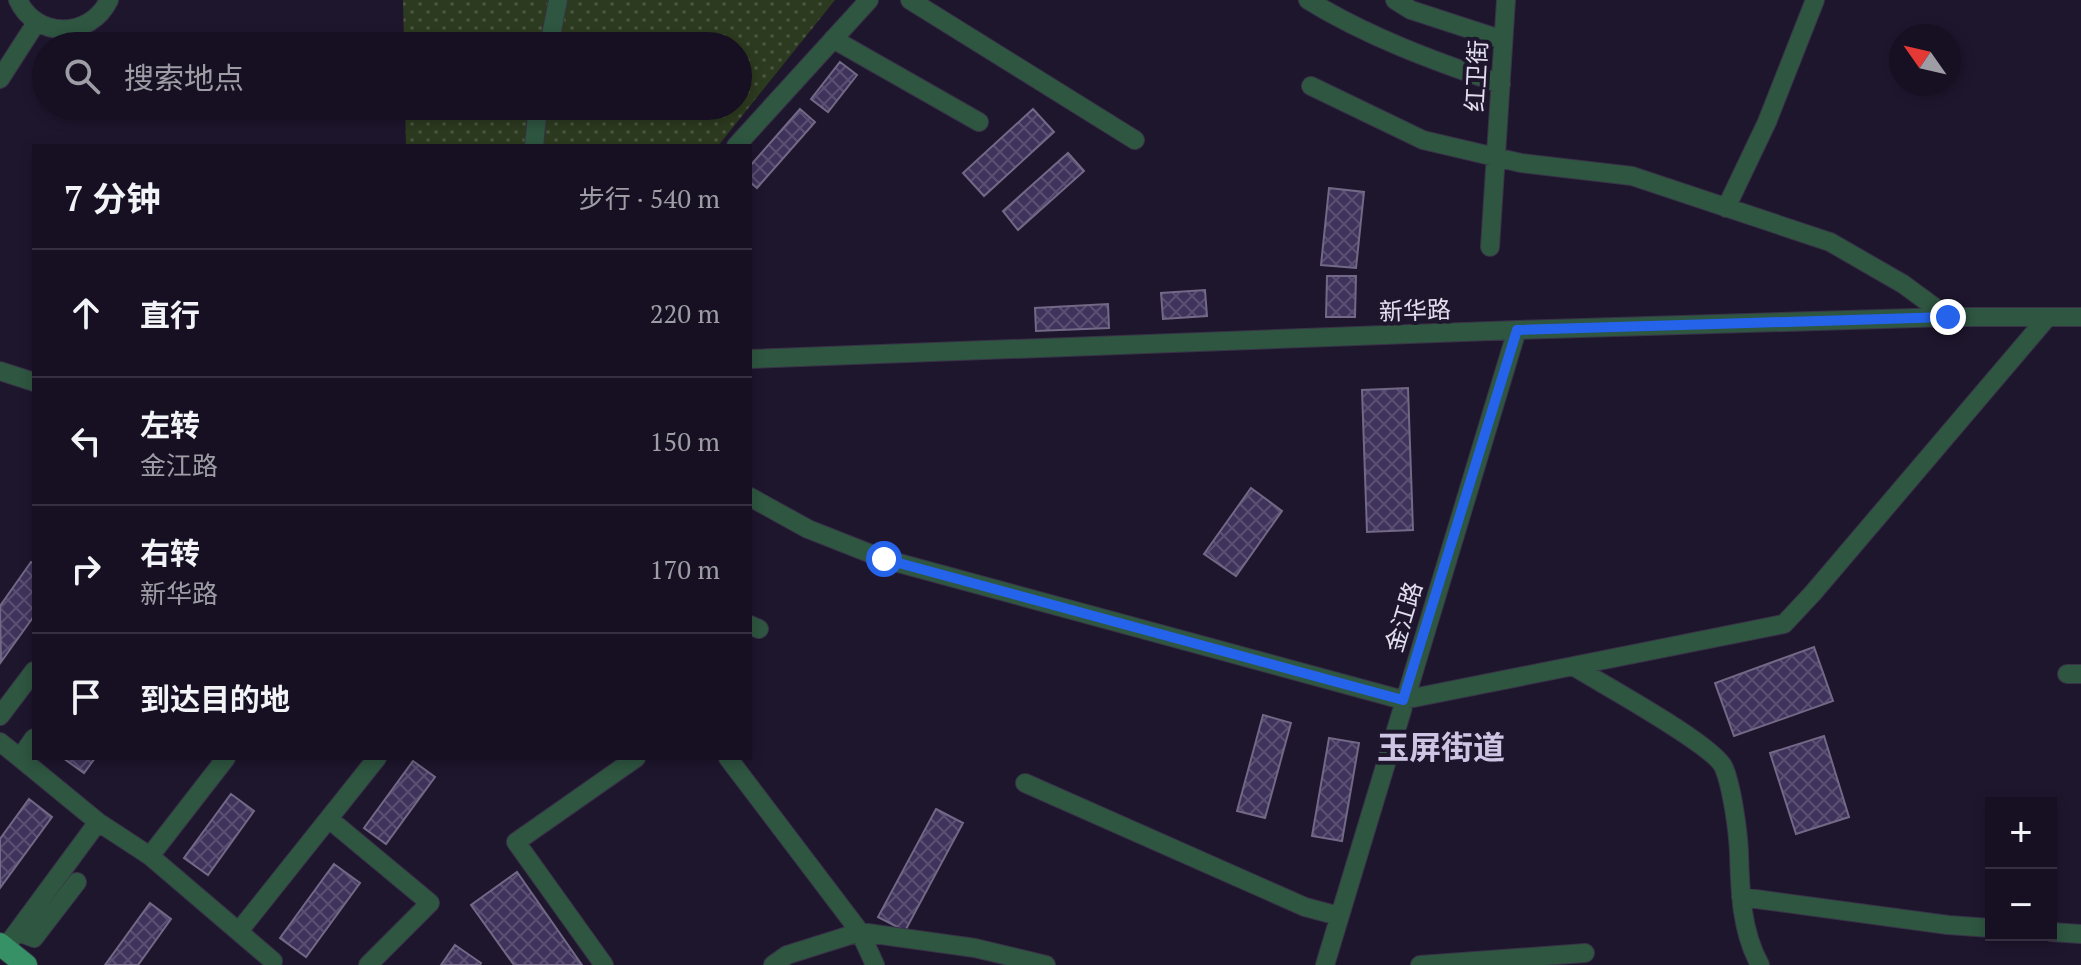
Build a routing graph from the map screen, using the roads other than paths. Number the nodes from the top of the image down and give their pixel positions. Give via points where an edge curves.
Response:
1 (18, 0) edge
2 (109, 0) edge
3 (558, 0) edge
4 (869, 0) edge
5 (910, 0) edge
6 (1308, 0) edge
7 (1506, 0) edge
8 (1815, 0) edge
9 (1404, 3) edge
10 (36, 23) junction
11 (552, 32) edge
12 (833, 39) junction
13 (1503, 40) junction
14 (0, 79) edge
15 (1501, 84) junction
16 (1311, 86) dead end
17 (537, 120) edge
18 (979, 122) dead end
19 (1135, 140) dead end
20 (534, 144) edge
21 (738, 144) edge
22 (1497, 156) junction
23 (1726, 208) junction
24 (1490, 247) dead end
25 (1948, 317) junction
26 (2081, 317) edge
27 (2046, 319) junction
28 (1517, 330) junction
29 (752, 359) edge
30 (0, 371) edge
31 (32, 381) edge
32 (752, 498) edge
33 (1573, 666) junction
34 (32, 674) edge
35 (1403, 700) junction
36 (0, 716) edge
37 (32, 741) edge
38 (0, 742) edge
39 (20, 758) junction
40 (224, 760) edge
41 (375, 760) edge
42 (633, 760) edge
43 (730, 760) edge
44 (1025, 783) dead end
45 (329, 819) junction
46 (98, 822) junction
47 (150, 856) junction
48 (77, 882) dead end
49 (1741, 897) junction
50 (1339, 916) junction
51 (1985, 928) edge
52 (239, 931) junction
53 (860, 932) junction
54 (2057, 932) edge
55 (2081, 934) edge
56 (8, 941) edge
57 (1585, 953) dead end
58 (273, 961) dead end
59 (26, 965) edge
60 (368, 965) edge
61 (604, 965) edge
62 (773, 965) edge
63 (875, 965) edge
64 (1046, 965) edge
65 (1325, 965) edge
66 (1420, 965) edge
67 (1760, 965) edge

1 - 10 street
2 - 10 street via 98,16 79,28 57,30
3 - 11 street
4 - 12 street
5 - 19 street
6 - 15 street via 1425,58
7 - 13 street, 红卫街
8 - 23 street
9 - 13 street
10 - 14 street
12 - 18 street
12 - 21 street
13 - 15 street, 红卫街
15 - 22 street, 红卫街
16 - 22 street via 1423,140
17 - 20 street
22 - 23 street via 1632,176
22 - 24 street, 红卫街
23 - 25 street via 1830,242
25 - 27 street, 新华路
25 - 28 street, 新华路
26 - 27 street, 新华路
27 - 33 street via 1784,624
28 - 29 street, 新华路
28 - 35 street, 金江路
30 - 31 street
32 - 35 street via 808,529 884,559
33 - 35 street
33 - 49 street via 1694,739 1724,765 1738,839
34 - 36 street
35 - 50 street, 金江路
37 - 39 street
38 - 39 street
39 - 46 street
40 - 47 street
41 - 45 street
42 - 61 street via 516,842
43 - 53 street
44 - 50 street via 1305,907
45 - 52 street
45 - 60 street via 430,903
46 - 47 street
46 - 56 street
47 - 52 street
48 - 56 street via 34,938
49 - 51 street
49 - 67 street via 1751,948
50 - 65 street, 金江路
52 - 58 street
53 - 62 street via 787,955
53 - 63 street
53 - 64 street via 975,948
54 - 55 street
56 - 59 main road
57 - 66 street

